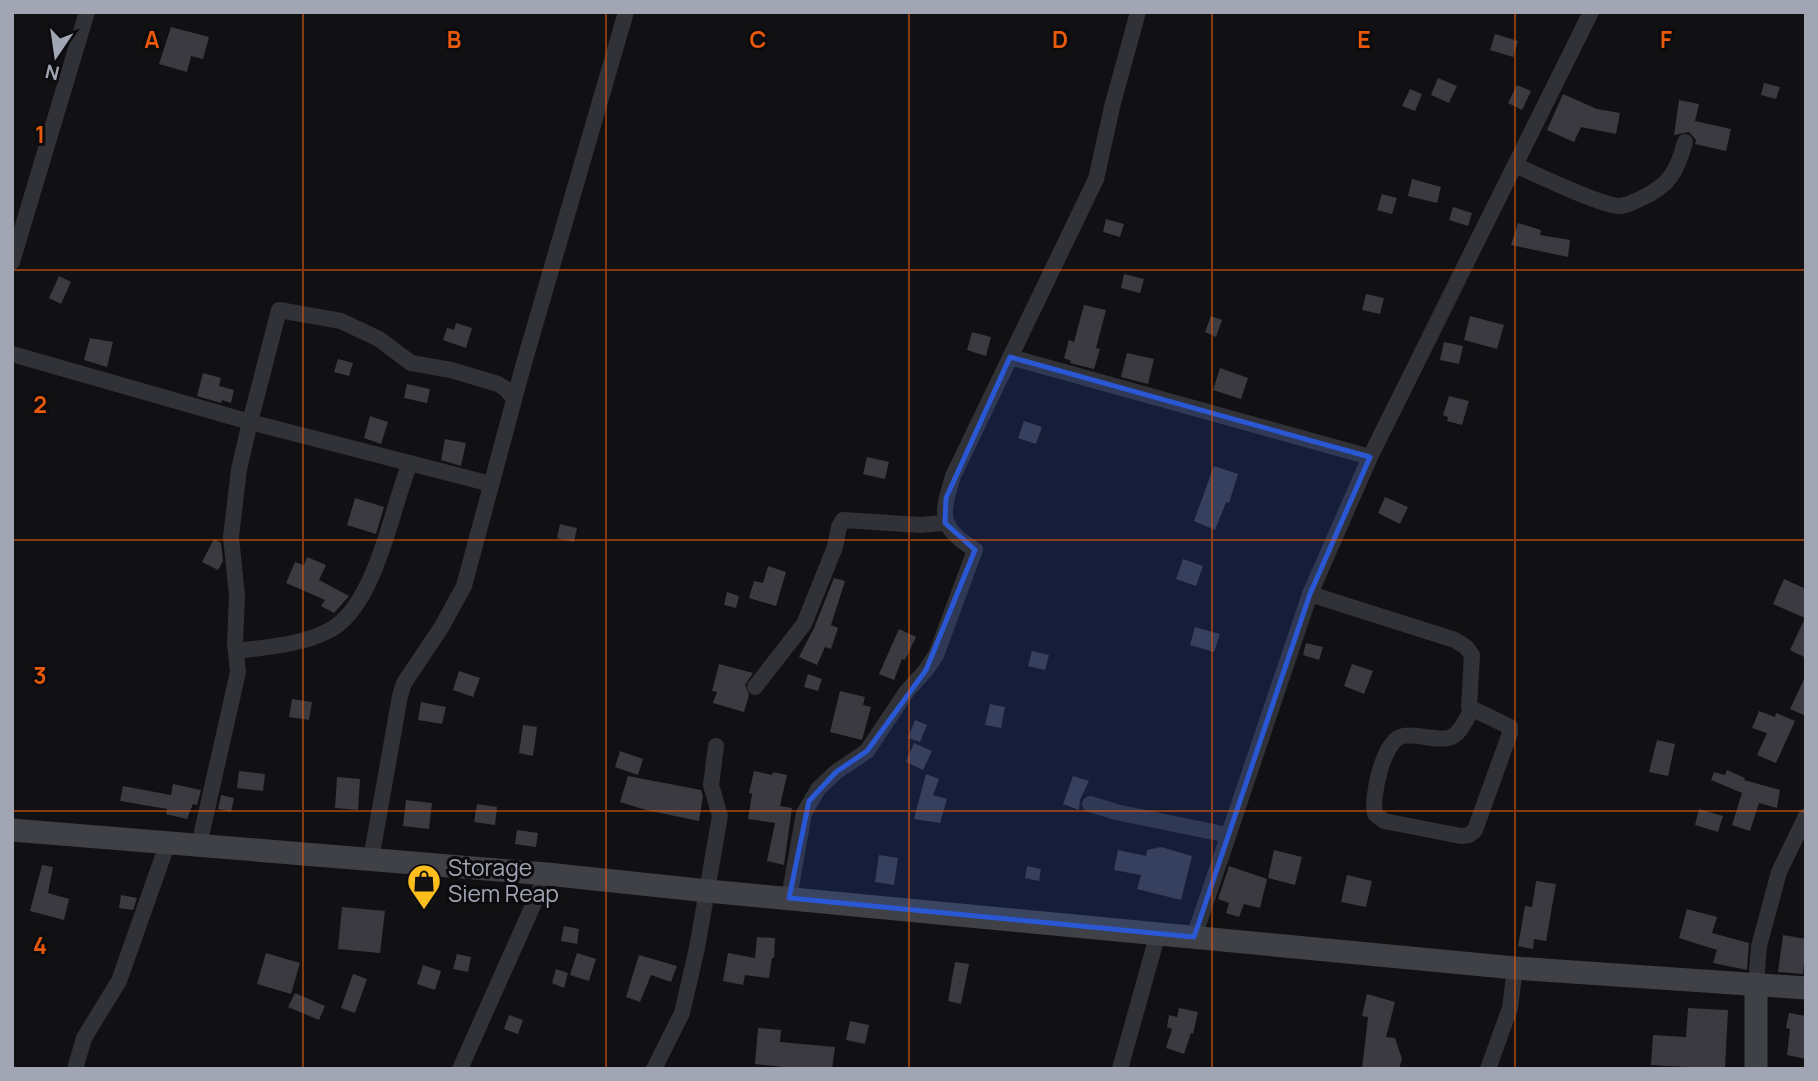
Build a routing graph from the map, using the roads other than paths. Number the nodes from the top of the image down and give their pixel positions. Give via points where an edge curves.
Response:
1 (87, 12) edge
2 (626, 12) edge
3 (1138, 12) edge
4 (1591, 12) edge
5 (1685, 142) dead end
6 (1517, 166) junction
7 (12, 262) edge
8 (12, 354) edge
9 (1010, 357) junction
10 (514, 399) junction
11 (250, 422) junction
12 (1370, 457) junction
13 (410, 463) junction
14 (491, 484) junction
15 (945, 523) junction
16 (1310, 594) junction
17 (236, 651) junction
18 (755, 687) dead end
19 (1472, 709) junction
20 (716, 746) dead end
21 (1090, 804) dead end
22 (1806, 816) edge
23 (12, 830) edge
24 (1228, 835) junction
25 (168, 842) junction
26 (200, 845) junction
27 (371, 859) junction
28 (548, 873) junction
29 (708, 891) junction
30 (789, 898) junction
31 (1158, 933) junction
32 (1194, 937) junction
33 (1515, 968) junction
34 (1756, 984) junction
35 (1806, 988) edge
36 (75, 1069) edge
37 (460, 1069) edge
38 (654, 1069) edge
39 (1120, 1069) edge
40 (1488, 1069) edge
41 (1756, 1069) edge

1 - 7 street
2 - 10 street
3 - 9 street via 1096,179
4 - 6 street
5 - 6 street via 1666,184 1619,206
6 - 12 street
8 - 11 street
9 - 12 street
9 - 15 street via 953,476
10 - 11 street via 498,384 411,363 341,321 279,310
10 - 14 street
11 - 13 street
11 - 17 street via 231,537
12 - 16 street
13 - 14 street
13 - 17 street via 377,562 352,613 328,631 298,642
14 - 27 street via 464,586 400,695
15 - 18 street via 843,520 804,624
15 - 30 street via 975,550 936,655 867,751 836,772 809,801
16 - 19 street via 1466,647 1472,655 1468,704
16 - 24 street
17 - 26 street via 237,671
19 - 19 street via 1458,732 1448,738 1403,736 1392,742 1372,804 1375,814 1384,821 1461,836 1475,830 1511,729 1509,724
20 - 29 street via 711,785 720,816
21 - 24 street
22 - 34 street via 1779,872 1759,946
23 - 25 street
24 - 32 street
25 - 26 street
25 - 36 street via 119,981 84,1038
26 - 27 street
27 - 28 street
28 - 29 street
28 - 37 street
29 - 30 street
29 - 38 street via 686,1001
30 - 31 street
31 - 32 street
31 - 39 street
32 - 33 street
33 - 34 street
33 - 40 street via 1510,1008
34 - 35 street
34 - 41 street

